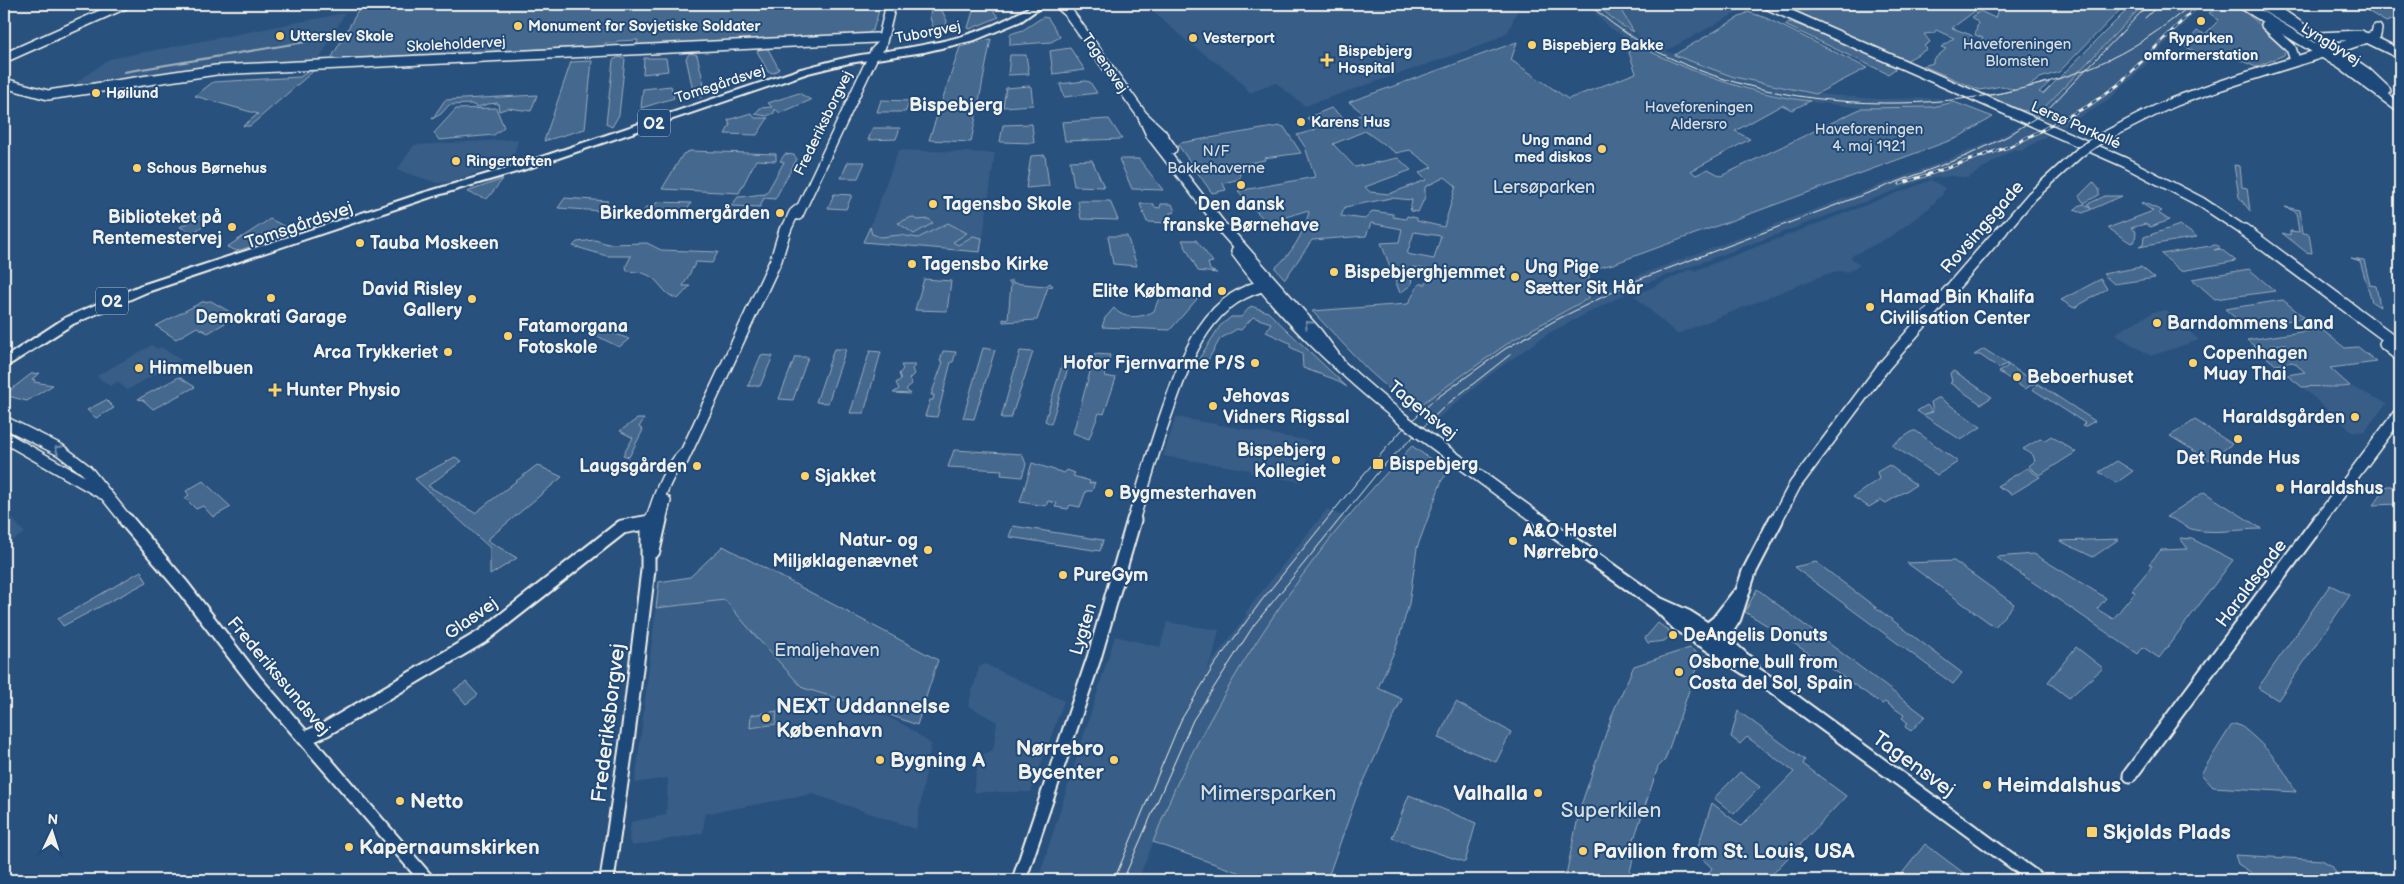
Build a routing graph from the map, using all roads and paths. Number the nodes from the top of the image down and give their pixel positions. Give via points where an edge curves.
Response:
1 (125, 4) edge
2 (892, 4) edge
3 (1040, 4) edge
4 (1059, 4) edge
5 (1766, 4) edge
6 (1757, 5) edge
7 (2247, 5) edge
8 (1030, 7) edge
9 (1067, 8) edge
10 (2267, 11) edge
11 (887, 18) junction
12 (1802, 22) junction
13 (2367, 35) junction
14 (2313, 36) junction
15 (876, 38) junction
16 (2327, 49) junction
17 (2400, 52) edge
18 (873, 55) junction
19 (4, 58) edge
20 (2292, 59) junction
21 (4, 83) edge
22 (2400, 102) edge
23 (2400, 108) edge
24 (504, 173) junction
25 (1266, 286) junction
26 (2321, 289) junction
27 (2400, 346) edge
28 (2400, 356) edge
29 (4, 364) edge
30 (4, 372) edge
31 (2400, 413) edge
32 (7, 423) edge
33 (4, 438) edge
34 (684, 454) junction
35 (86, 470) junction
36 (74, 476) junction
37 (105, 495) junction
38 (650, 522) junction
39 (648, 570) junction
40 (1708, 635) junction
41 (306, 738) junction
42 (2130, 775) dead end
43 (427, 880) edge
44 (607, 880) edge
45 (1019, 880) edge
46 (2038, 880) edge

1 - 19 street
2 - 11 street, Frederiksborgvej
3 - 8 main road, Tuborgvej
4 - 9 street, Tagensvej
5 - 12 street, Lersø Parkallé
6 - 12 street, Lersø Parkallé
7 - 10 highway
7 - 20 street via 2291,48
8 - 18 main road, Tuborgvej / O2 via 998,29 953,45
9 - 25 street, Tagensvej via 1142,115 1161,133 1197,192
10 - 14 highway
10 - 16 street, Lyngbyvej
11 - 15 street, Frederiksborgvej
11 - 18 street, Frederiksborgvej via 881,46
12 - 26 street, Lersø Parkallé via 2146,172 2232,222
13 - 14 street via 2330,39
13 - 16 street
13 - 16 street
13 - 17 street
14 - 16 street, Lyngbyvej
15 - 18 street, Frederiksborgvej
15 - 21 street, Skoleholdervej via 216,70 38,94
16 - 20 street, Rovsingsgade
16 - 22 street, Lyngbyvej via 2367,73
16 - 23 street, Lyngbyvej
18 - 24 main road, Tomsgårdsvej / O2 via 805,71
18 - 34 street, Frederiksborgvej via 800,208 790,238 776,260
20 - 40 street, Rovsingsgade, bridge via 2173,103 2096,141 2032,196 1884,366 1804,471 1771,529 1740,594
24 - 29 main road, Tomsgårdsvej / O2 via 426,195 120,298 68,321
24 - 30 main road, Tomsgårdsvej / O2 via 116,305 58,333
25 - 40 street, Tagensvej, bridge via 1317,334 1338,362 1388,407 1464,466 1658,604 1678,624
25 - 45 street, Lygten via 1240,293 1221,309 1197,338 1180,374 1150,463 1085,689
26 - 27 street, Lersø Parkallé
26 - 28 street, Lersø Parkallé
31 - 42 street, Haraldsgade
35 -> 32 street, Frederikssundsvej via 60,450
33 - 36 street, Frederikssundsvej
34 - 38 street, Frederiksborgvej via 666,482
34 - 39 street, Frederiksborgvej via 662,511
35 - 36 street
35 - 37 street, Frederikssundsvej
36 - 37 street, Frederikssundsvej
37 - 41 street, Frederikssundsvej via 182,586 255,681
38 - 39 street, Frederiksborgvej
38 - 41 street, Glasvej via 622,527 483,636
39 - 44 street, Frederiksborgvej
40 - 46 street, Tagensvej
41 - 43 street, Frederikssundsvej

